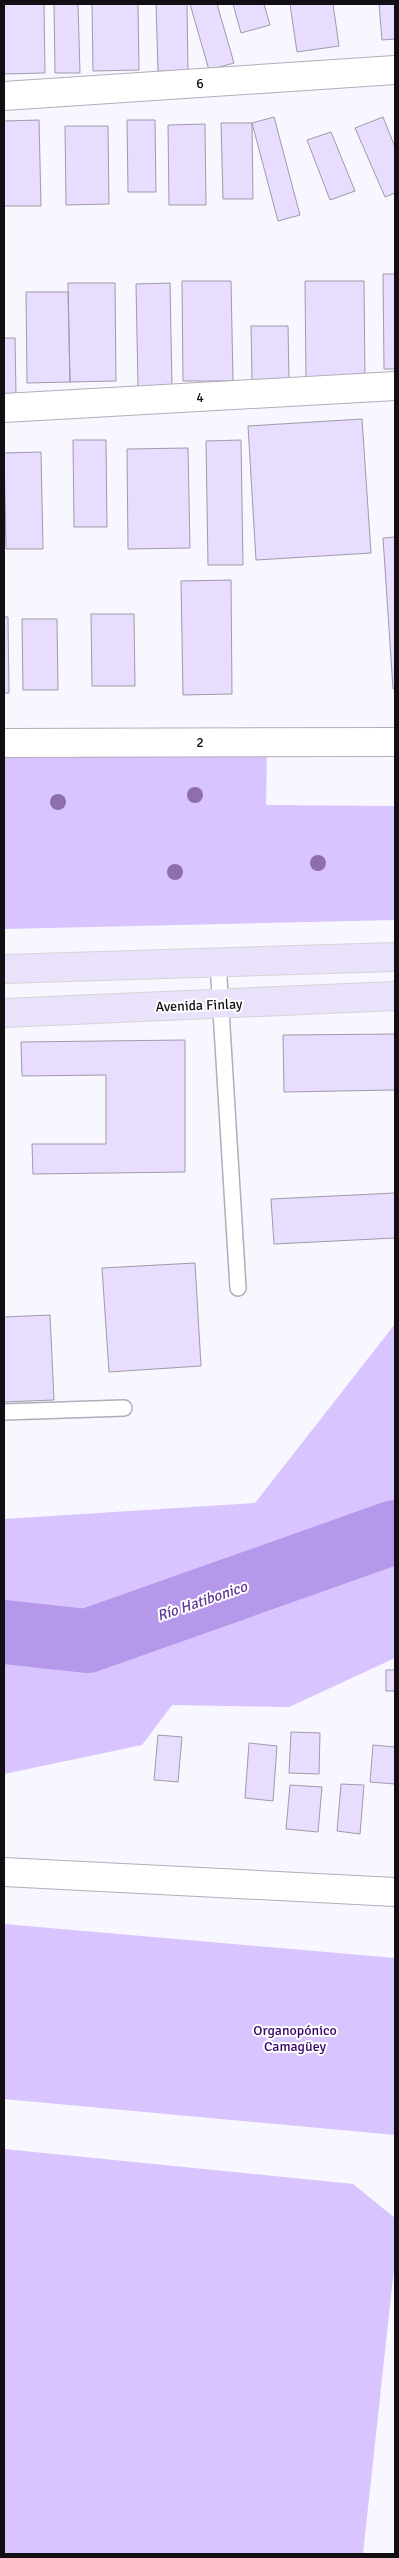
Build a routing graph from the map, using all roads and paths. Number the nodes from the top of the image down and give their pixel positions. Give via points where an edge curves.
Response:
1 (395, 70) edge
2 (4, 96) edge
3 (395, 386) edge
4 (4, 408) edge
5 (4, 742) edge
6 (395, 742) edge
7 (395, 957) edge
8 (218, 962) junction
9 (4, 969) edge
10 (395, 996) edge
11 (220, 1004) junction
12 (4, 1013) edge
13 (238, 1288) dead end
14 (124, 1408) dead end
15 (4, 1412) edge
16 (4, 1872) edge
17 (395, 1892) edge

1 - 2 street, 6
3 - 4 street, 4
5 - 6 street, 2
7 - 8 main road
8 - 9 main road
8 - 11 lane
10 - 11 main road, Avenida Finlay
11 - 12 main road, Avenida Finlay
11 - 13 lane
14 - 15 lane
16 - 17 street

